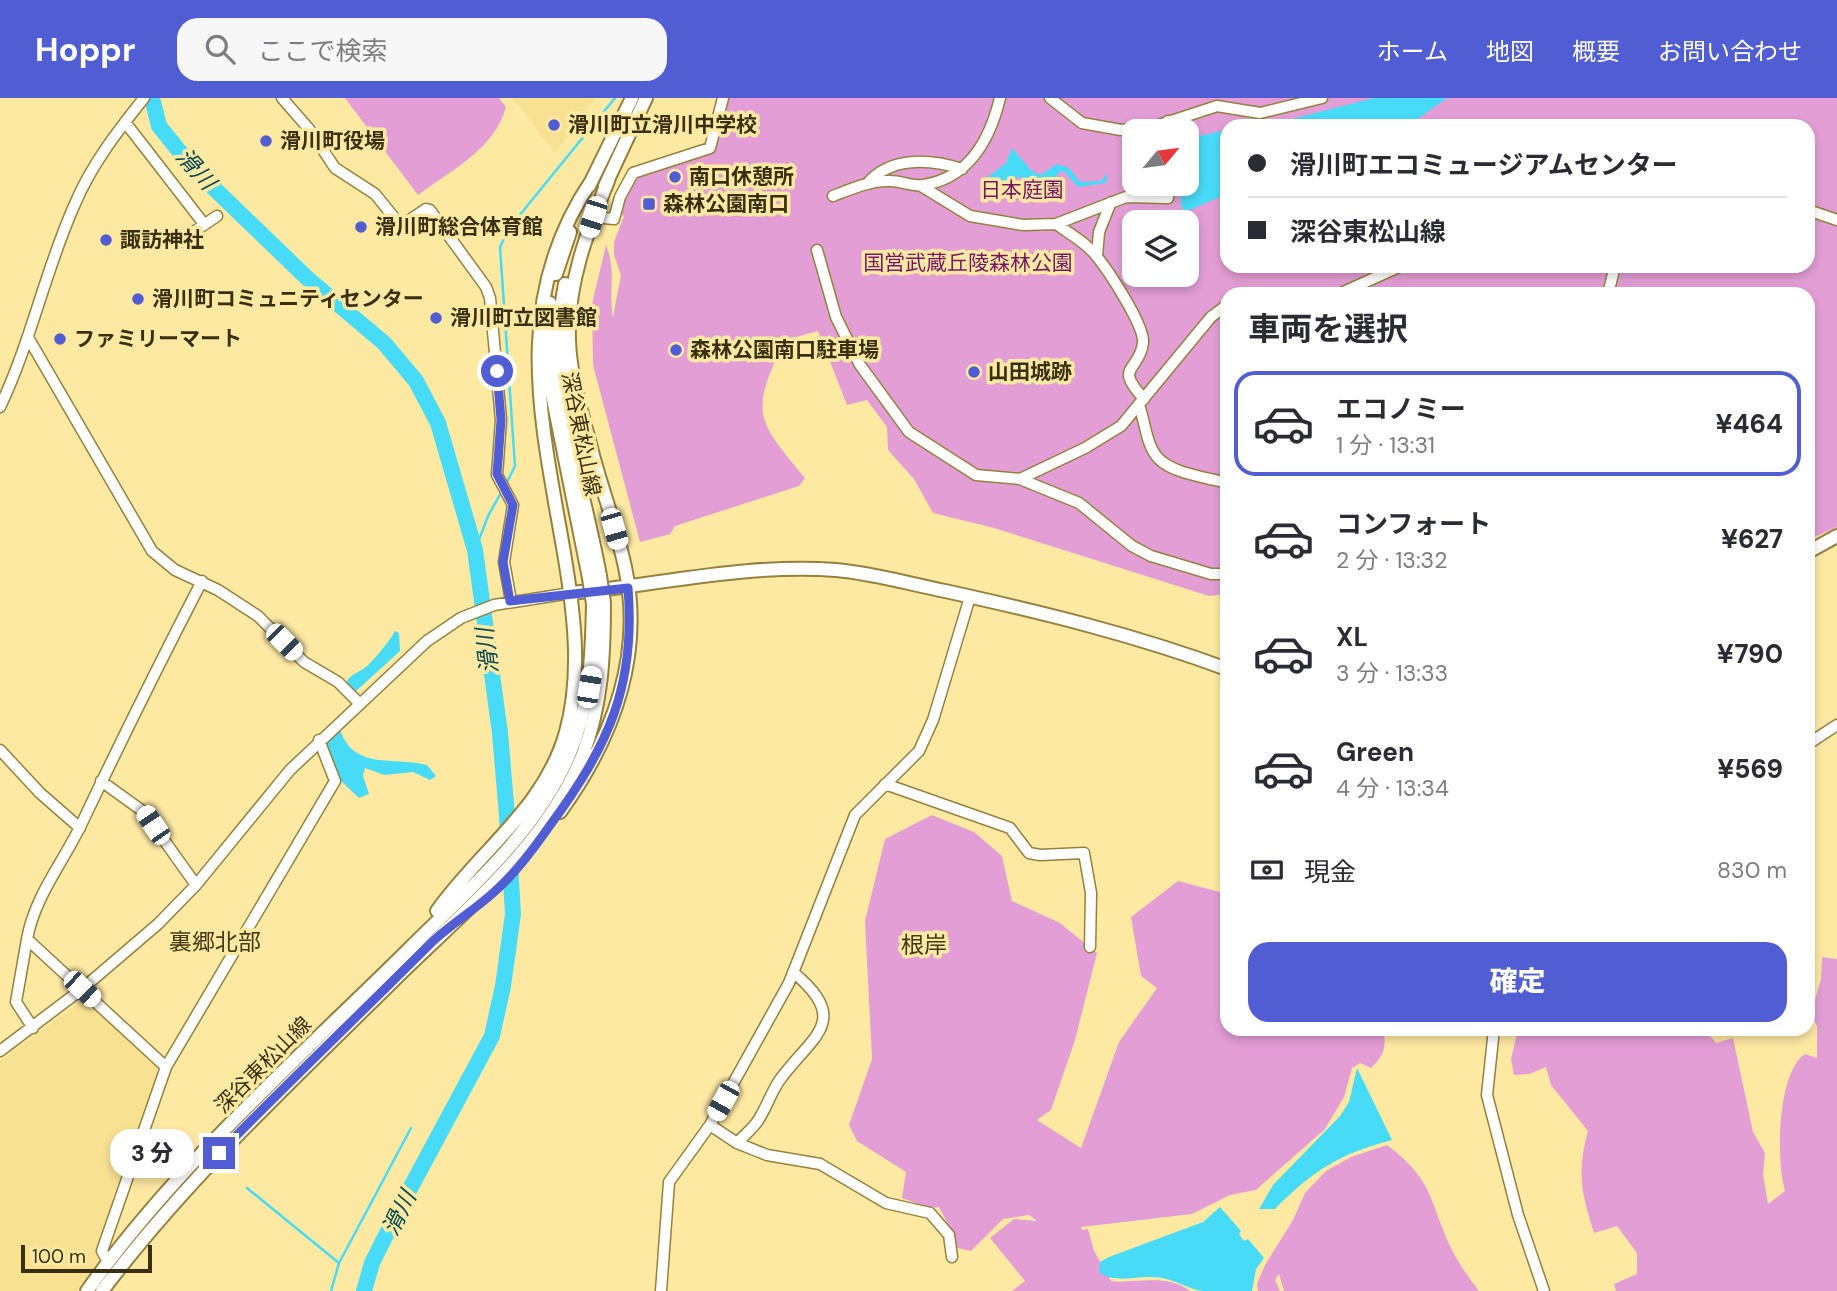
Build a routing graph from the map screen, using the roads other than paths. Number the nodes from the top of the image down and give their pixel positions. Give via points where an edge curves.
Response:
1 (144, 98) edge
2 (282, 98) edge
3 (632, 98) edge
4 (646, 98) edge
5 (723, 98) edge
6 (1000, 98) edge
7 (1050, 98) edge
8 (1322, 98) edge
9 (1186, 119) edge
10 (125, 122) junction
11 (1122, 130) edge
12 (962, 169) junction
13 (592, 180) junction
14 (608, 181) junction
15 (867, 184) junction
16 (921, 186) junction
17 (833, 195) dead end
18 (1168, 196) edge
19 (1111, 202) junction
20 (1815, 212) edge
21 (217, 216) dead end
22 (593, 217) junction
23 (1837, 220) edge
24 (204, 224) junction
25 (1056, 224) junction
26 (176, 244) dead end
27 (817, 250) dead end
28 (1097, 256) junction
29 (1386, 273) edge
30 (1354, 287) edge
31 (1220, 310) edge
32 (29, 339) junction
33 (3, 393) edge
34 (1142, 402) junction
35 (0, 407) edge
36 (1020, 479) junction
37 (1220, 481) edge
38 (1837, 536) edge
39 (1815, 548) edge
40 (1220, 573) edge
41 (595, 577) junction
42 (202, 581) junction
43 (628, 588) junction
44 (572, 593) junction
45 (970, 597) junction
46 (505, 603) junction
47 (598, 604) junction
48 (1220, 666) edge
49 (359, 704) junction
50 (1837, 725) edge
51 (1815, 739) edge
52 (319, 740) junction
53 (0, 750) edge
54 (101, 781) junction
55 (885, 784) junction
56 (80, 828) junction
57 (196, 885) junction
58 (447, 928) junction
59 (420, 938) junction
60 (27, 939) junction
61 (1090, 947) dead end
62 (793, 972) junction
63 (82, 989) junction
64 (33, 1028) junction
65 (1493, 1036) edge
66 (0, 1051) edge
67 (166, 1067) junction
68 (710, 1125) junction
69 (737, 1143) junction
70 (952, 1257) dead end
71 (108, 1262) junction
72 (87, 1291) edge
73 (102, 1291) edge
74 (661, 1291) edge
75 (1544, 1291) edge

1 - 10 street
2 - 46 street via 335,168 375,194 401,226 430,210 486,287 501,420 497,474 513,505 503,562
3 - 13 main road, 深谷東松山線
4 - 14 main road, 深谷東松山線
5 - 22 street via 710,148 633,173 614,219
6 - 12 street via 992,132
7 - 11 street via 1082,123
8 - 9 street via 1260,113 1217,106
10 - 24 street
10 - 32 street via 97,160 74,205
12 - 15 street via 944,163 897,164 877,173
12 - 16 street
13 - 41 main road, 深谷東松山線 via 557,272 548,338 556,425
13 - 44 main road, 深谷東松山線 via 554,249 539,328 540,400
14 - 22 main road, 深谷東松山線
14 - 41 main road, 深谷東松山線 via 573,255 559,338 568,422
15 - 16 street via 891,180
15 - 17 street
16 - 25 street via 986,221
18 - 19 street
19 - 25 street
19 - 28 street via 1099,232
20 - 23 street
21 - 24 street
22 - 43 main road, 深谷東松山線 via 572,286 569,352
24 - 26 street
25 - 28 street
27 - 36 street via 846,339 909,432 976,475
28 - 34 street via 1138,322 1143,343 1128,375
29 - 30 street
31 - 34 street
32 - 33 street
32 - 42 street via 152,551 175,570
33 - 35 street
34 - 36 street via 1121,426
34 - 37 street via 1150,445 1159,459 1181,471
36 - 40 street via 1079,503 1151,556
38 - 39 main road
41 - 47 main road, 深谷東松山線, bridge
42 - 49 street via 258,616 304,662 338,682
42 - 54 street
43 - 44 main road
43 - 45 main road via 733,574 837,570
43 - 58 main road, 深谷東松山線 via 630,624 624,678 600,752 522,861 494,892
44 - 46 street
44 - 59 main road, 深谷東松山線 via 573,700 566,733 534,799 439,908
45 - 48 main road via 1143,639
45 - 55 street via 926,738 909,764
46 - 49 street via 461,618 406,659
47 - 58 main road, 深谷東松山線 via 600,691 582,755 545,821
47 - 59 main road, 深谷東松山線 via 586,705 546,800 521,834
49 - 52 street
50 - 51 street
52 - 57 street via 262,801
52 - 67 street via 335,782
53 - 56 street
54 - 56 street
54 - 57 street via 144,812
55 - 61 street via 1010,828 1029,853 1084,853 1091,893
55 - 62 street via 855,815 846,832
56 - 60 street via 32,912
57 - 63 street
58 - 73 main road, 深谷東松山線 via 219,1153 141,1239
59 - 71 main road, 深谷東松山線 via 215,1140
60 - 63 street
60 - 64 street via 16,1002
62 - 68 street
62 - 69 street via 818,995 822,1025 818,1038 796,1057 758,1121
63 - 64 street
63 - 67 street
64 - 66 street
65 - 75 street via 1486,1095
67 - 71 street via 102,1251
68 - 69 street
68 - 74 street via 669,1182
69 - 70 street via 767,1155 820,1164 886,1203 930,1213 949,1234
71 - 72 main road, 深谷東松山線

